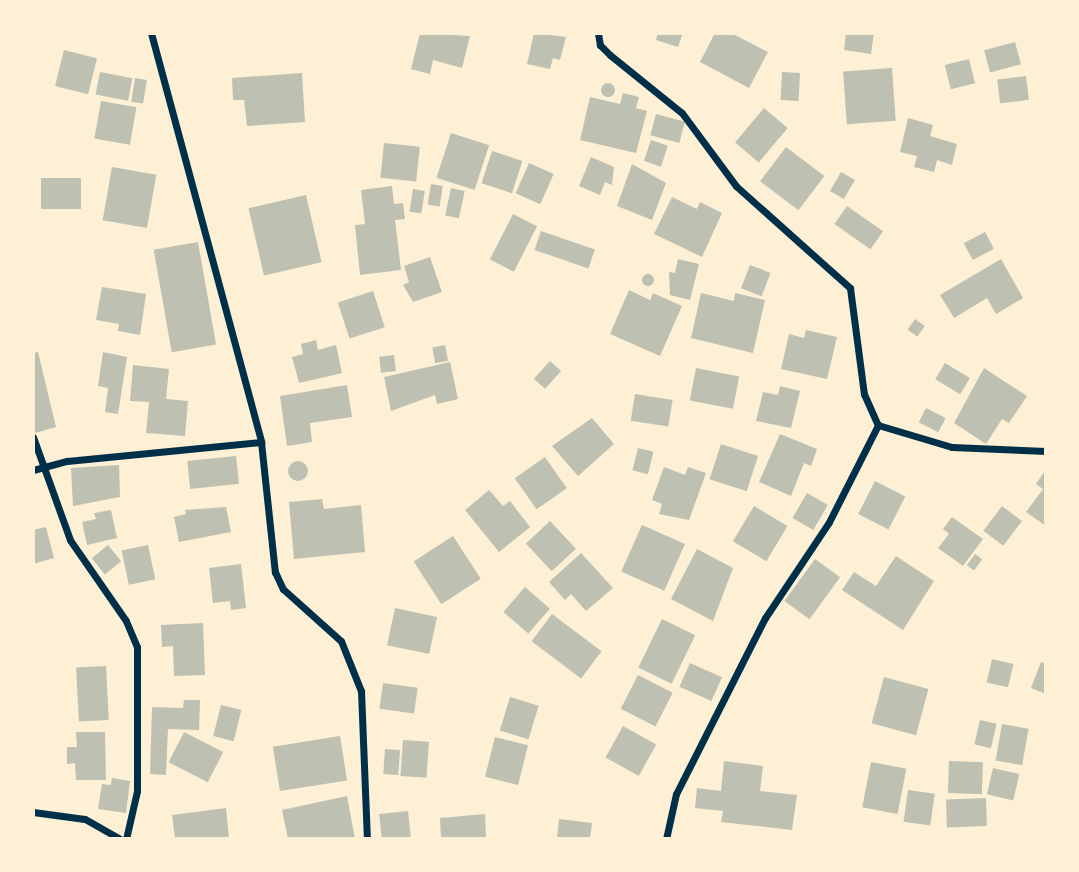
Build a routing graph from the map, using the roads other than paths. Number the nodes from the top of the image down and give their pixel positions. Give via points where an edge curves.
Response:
1 (151, 33) edge
2 (598, 33) edge
3 (878, 425) junction
4 (33, 437) edge
5 (261, 442) junction
6 (1046, 451) edge
7 (33, 470) edge
8 (42, 471) junction
9 (33, 812) edge
10 (120, 839) edge
11 (126, 839) edge
12 (366, 839) edge
13 (666, 839) edge

1 - 5 street
2 - 3 street via 600,45 610,55 682,113 736,186 850,288 863,394
3 - 6 street via 953,447
3 - 13 street via 829,522 765,618 676,794
4 - 8 street
5 - 8 street via 67,461
5 - 12 street via 275,572 283,589 341,641 361,691
7 - 8 street
8 - 11 street via 85,568 126,621 138,648 138,791
9 - 10 street via 85,819

